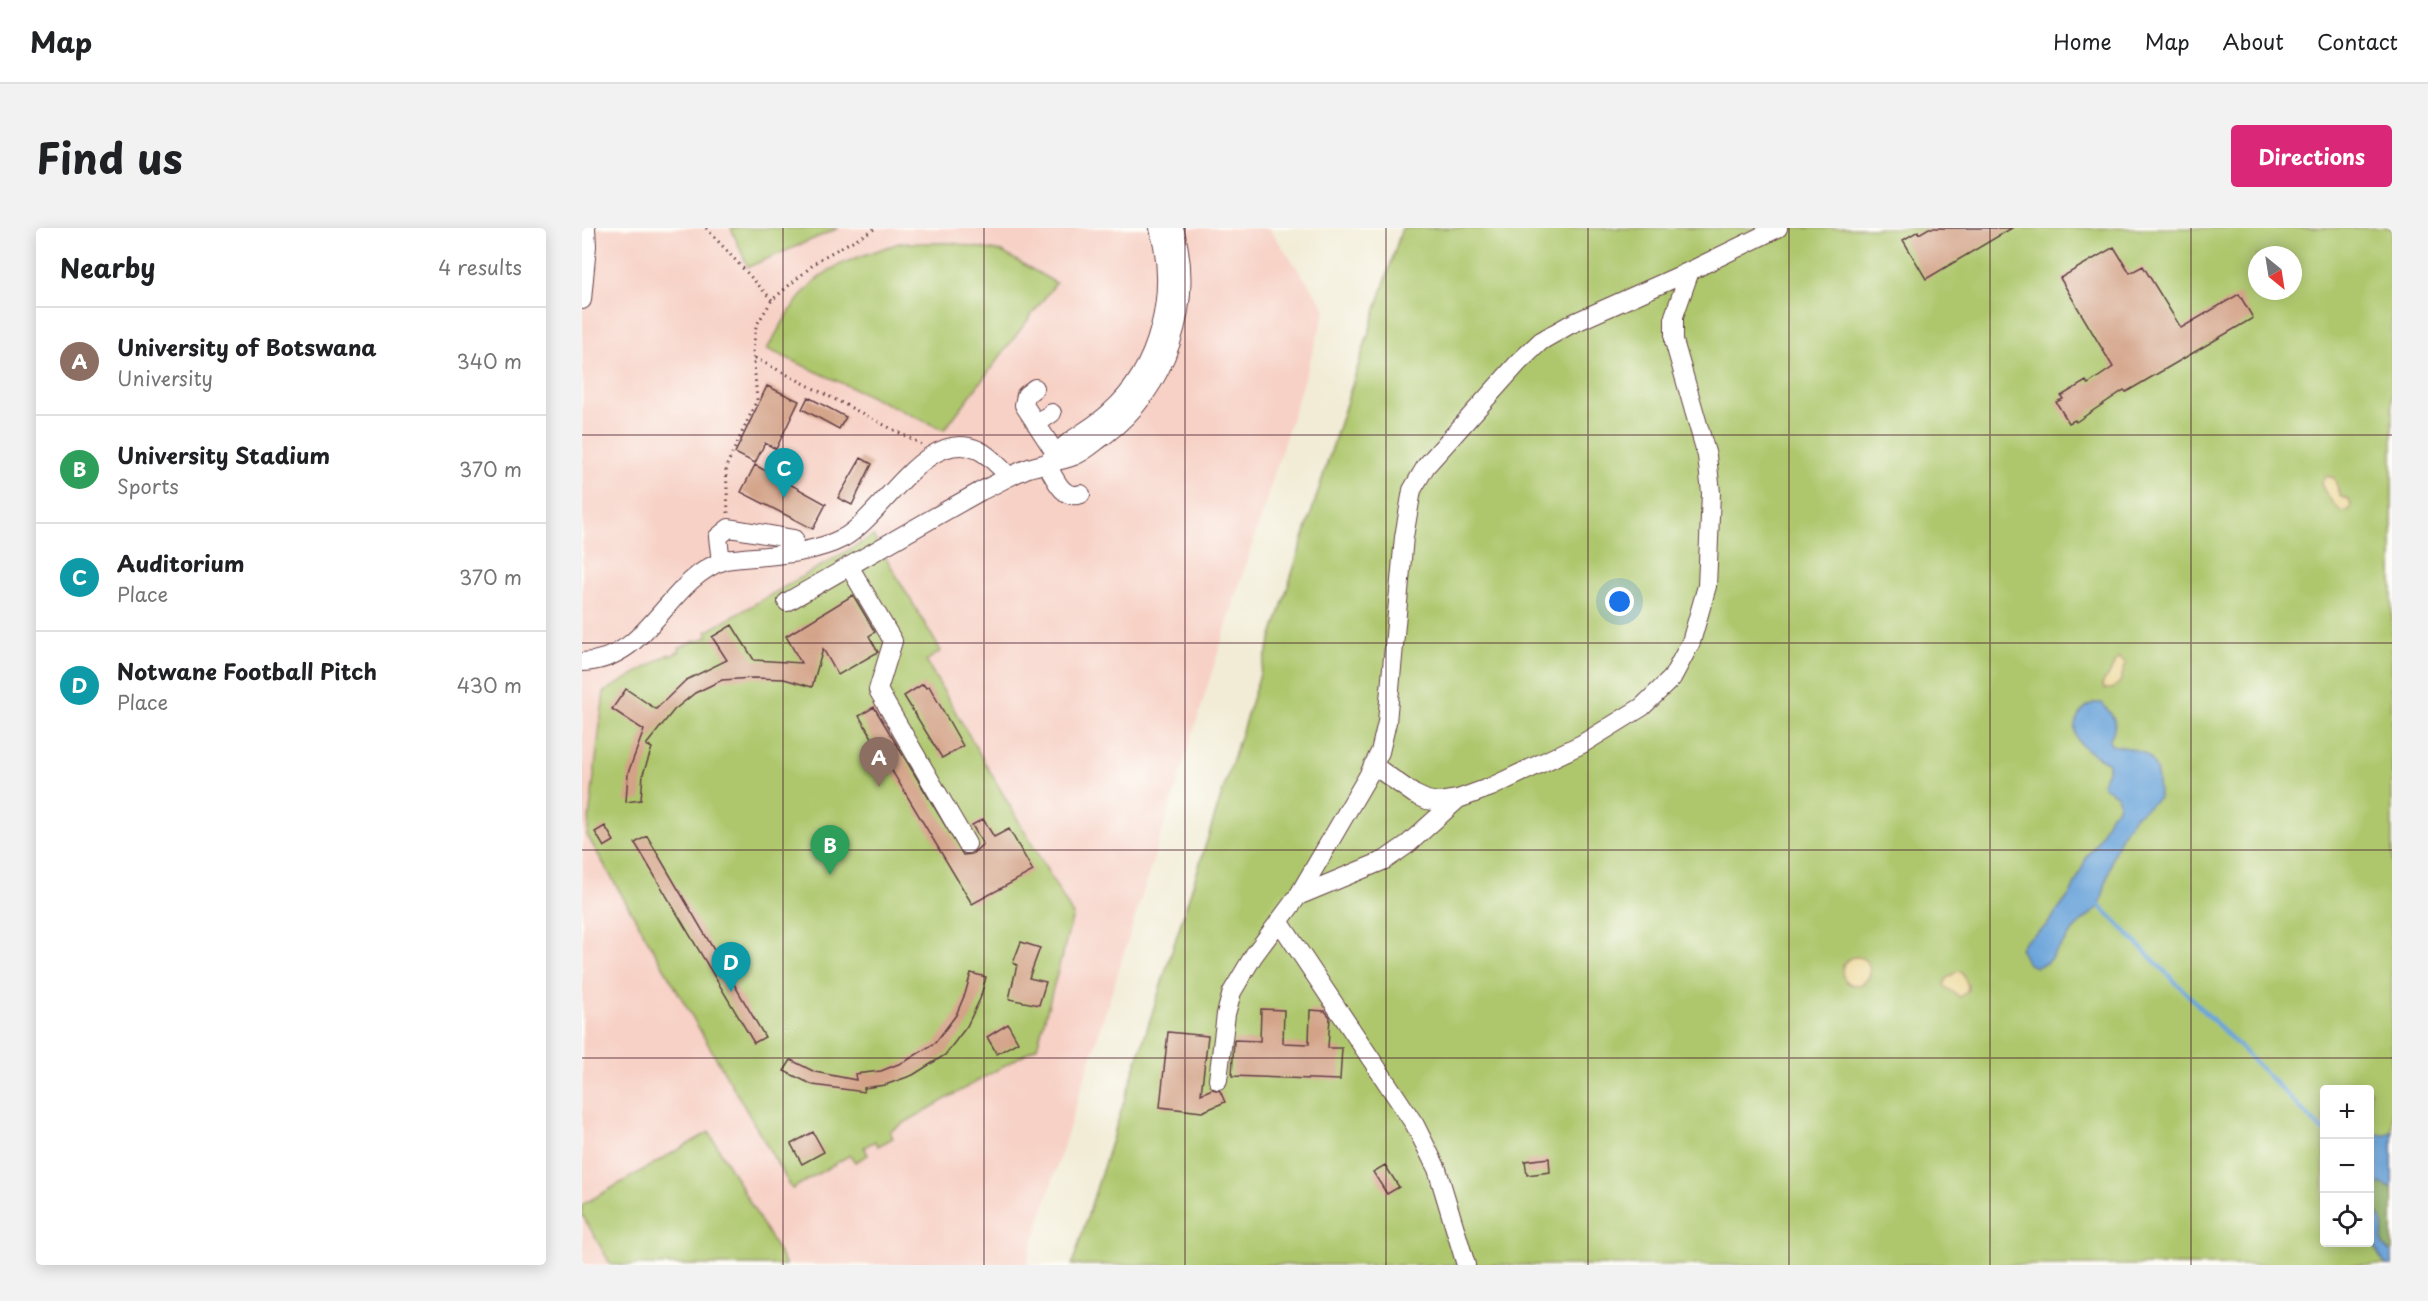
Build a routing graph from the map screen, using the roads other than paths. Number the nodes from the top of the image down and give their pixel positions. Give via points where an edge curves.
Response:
1 (586, 228) edge
2 (1159, 228) edge
3 (1174, 228) edge
4 (1778, 228) edge
5 (1690, 271) junction
6 (582, 300) edge
7 (1035, 388) dead end
8 (1052, 413) dead end
9 (1036, 424) junction
10 (1051, 458) junction
11 (1009, 477) junction
12 (1081, 494) dead end
13 (794, 539) dead end
14 (721, 562) junction
15 (849, 566) junction
16 (787, 602) dead end
17 (582, 662) edge
18 (1373, 765) junction
19 (1458, 799) junction
20 (967, 844) dead end
21 (1298, 896) junction
22 (1279, 921) junction
23 (1218, 1080) dead end
24 (1466, 1265) edge

1 - 6 lane
2 - 10 lane via 1167,282 1162,324 1149,359 1130,390 1110,412
3 - 10 lane via 1182,282 1176,328 1162,366 1142,399 1120,423 1075,456
4 - 5 lane
5 - 18 lane via 1541,341 1426,466 1412,490 1387,722
5 - 19 lane via 1674,316 1674,341 1707,456 1711,493 1707,586 1691,642 1672,678 1642,707 1582,744
7 - 9 lane via 1028,392 1024,402
8 - 9 lane
9 - 10 lane
10 - 11 lane
10 - 12 lane via 1064,493
11 - 14 lane via 977,449 956,447 936,452 915,466 879,508 840,539 812,550
11 - 15 lane
13 - 14 lane via 729,528 718,537
14 - 17 lane via 697,575 626,649 606,659
15 - 16 lane
15 - 20 lane via 892,641 878,690
18 - 19 lane via 1426,800
18 - 21 lane
19 - 21 lane via 1386,860
21 - 22 lane
22 - 23 lane via 1232,992
22 - 24 lane via 1415,1125 1437,1169

